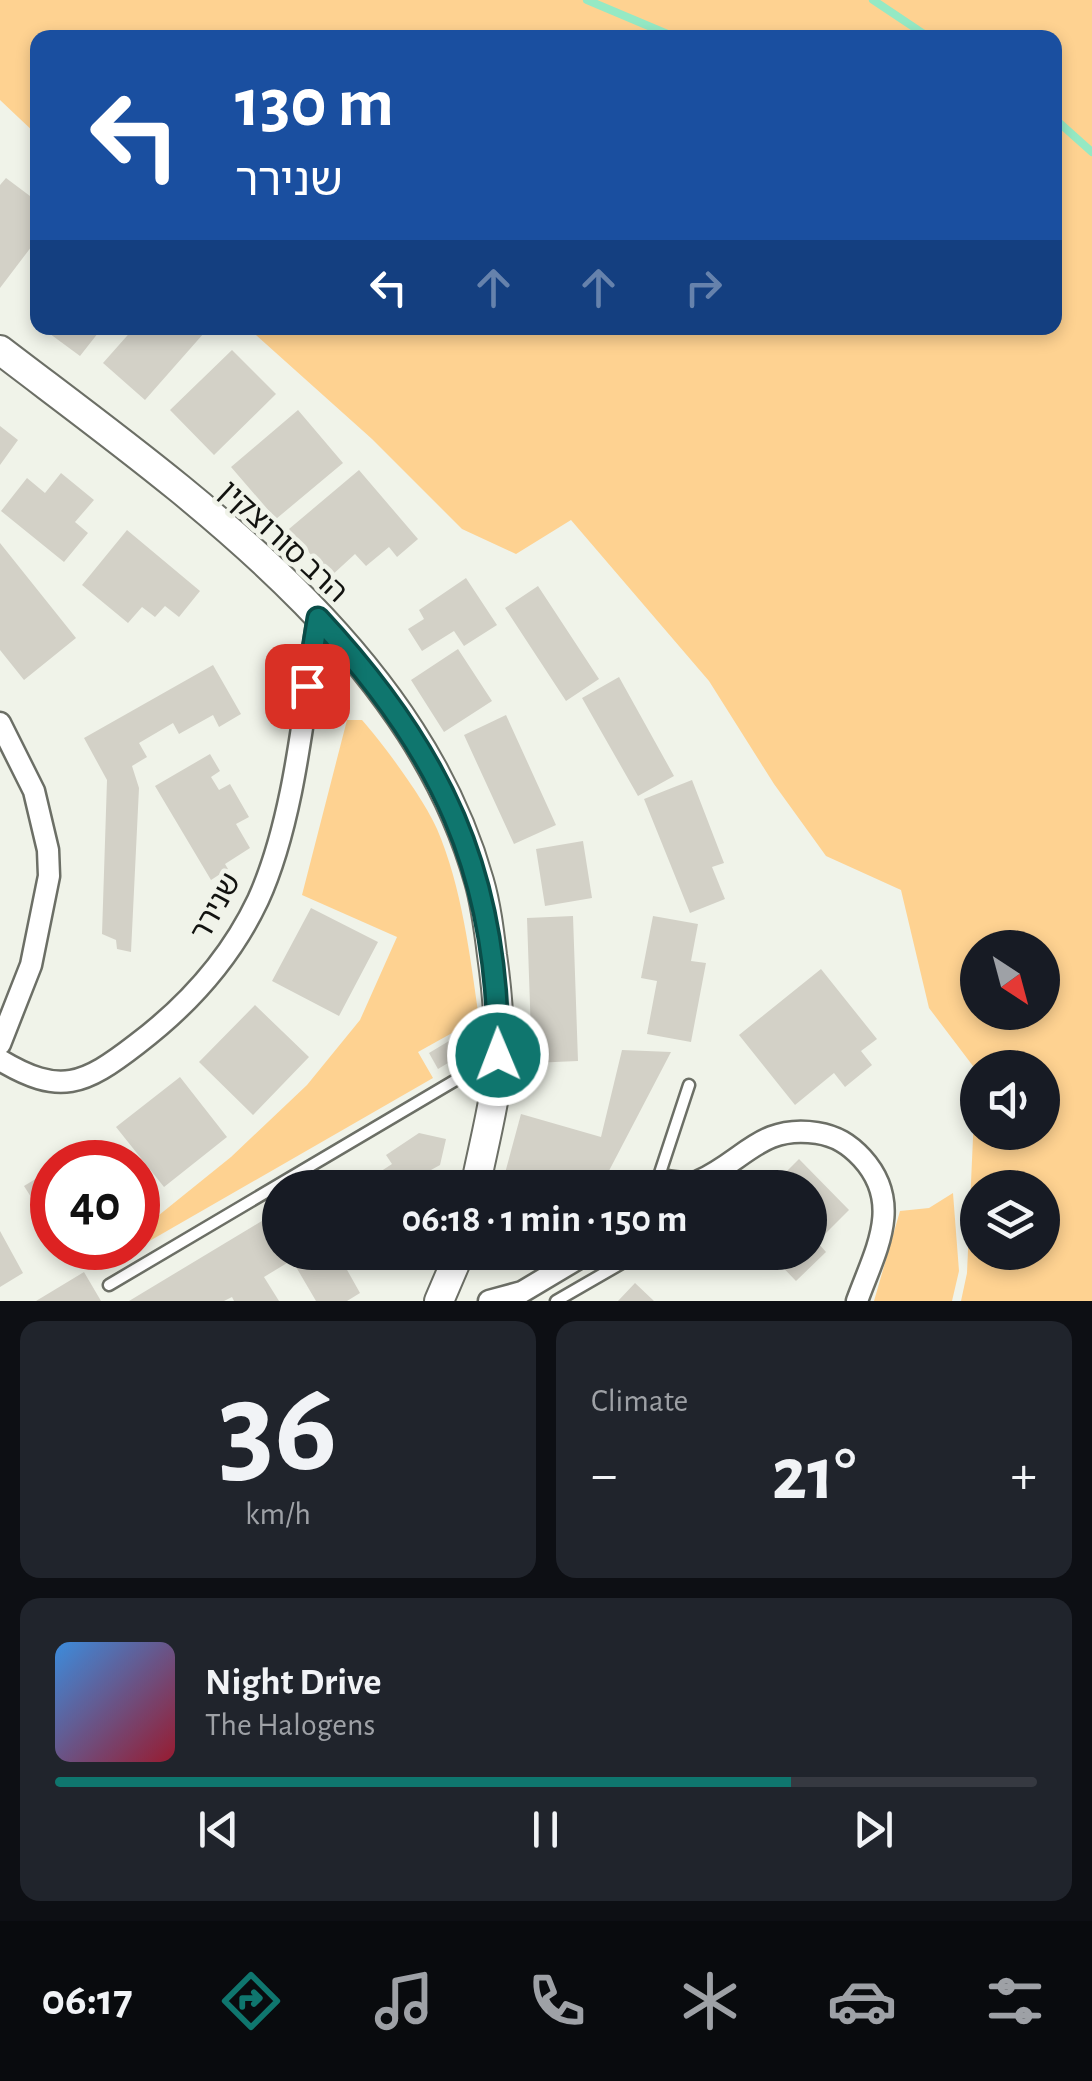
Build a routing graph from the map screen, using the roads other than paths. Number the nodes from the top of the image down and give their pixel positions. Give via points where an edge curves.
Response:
1 (0, 350) edge
2 (318, 618) junction
3 (3, 733) edge
4 (0, 1044) edge
5 (498, 1055) junction
6 (0, 1060) edge
7 (688, 1085) dead end
8 (479, 1170) edge
9 (661, 1170) edge
10 (725, 1170) edge
11 (453, 1270) edge
12 (559, 1270) edge
13 (609, 1270) edge
14 (109, 1285) dead end
15 (440, 1301) edge
16 (489, 1301) edge
17 (556, 1301) edge
18 (857, 1301) edge

1 - 2 street, הרב סורוצקין via 232,533
2 - 5 street, הרב סורוצקין via 399,715 458,825 488,926
2 - 6 street, שנירר via 274,859 258,900 216,968 151,1034 74,1082 54,1083
3 - 4 street via 34,791 49,876 31,965
5 - 8 street, הרב סורוצקין
5 - 14 lane
7 - 9 lane
10 - 18 street via 774,1134 802,1131 849,1145 883,1188 886,1208
11 - 15 street
12 - 16 street via 522,1292
13 - 17 lane

